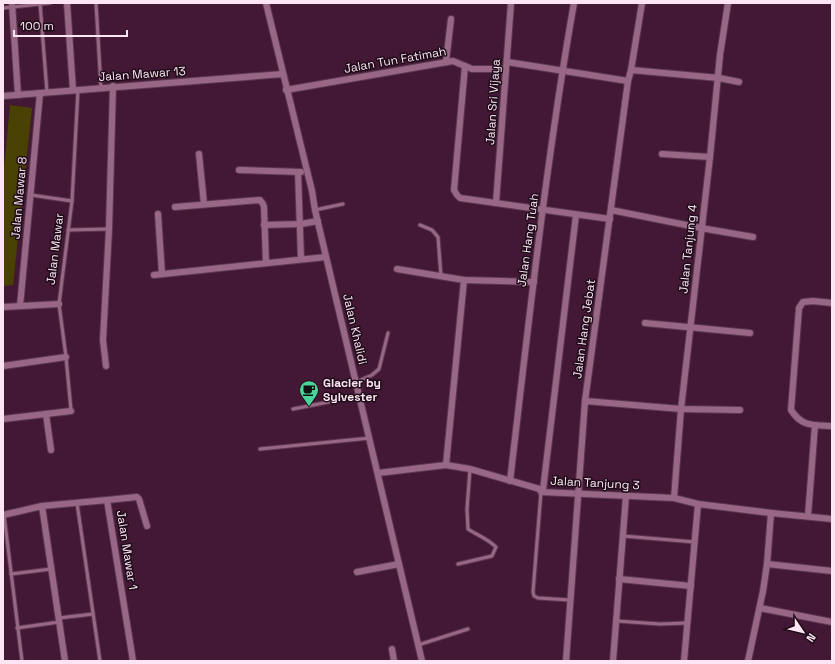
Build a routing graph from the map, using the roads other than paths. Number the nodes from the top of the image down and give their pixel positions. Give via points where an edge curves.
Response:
1 (50, 3) edge
2 (67, 3) edge
3 (96, 3) edge
4 (266, 3) edge
5 (510, 3) edge
6 (574, 3) edge
7 (642, 3) edge
8 (728, 3) edge
9 (40, 4) edge
10 (12, 5) edge
11 (3, 8) edge
12 (452, 19) dead end
13 (446, 62) junction
14 (507, 62) junction
15 (465, 66) junction
16 (506, 69) junction
17 (631, 70) junction
18 (562, 71) junction
19 (283, 74) junction
20 (718, 78) junction
21 (628, 81) junction
22 (739, 82) dead end
23 (113, 86) junction
24 (100, 88) junction
25 (76, 90) junction
26 (286, 90) junction
27 (47, 92) junction
28 (40, 93) junction
29 (18, 95) junction
30 (3, 96) edge
31 (199, 154) dead end
32 (662, 154) dead end
33 (710, 157) junction
34 (239, 170) dead end
35 (298, 172) junction
36 (307, 172) junction
37 (312, 191) junction
38 (299, 192) junction
39 (31, 195) junction
40 (72, 201) junction
41 (496, 203) junction
42 (204, 204) junction
43 (343, 204) dead end
44 (175, 207) dead end
45 (315, 210) junction
46 (543, 210) junction
47 (611, 210) junction
48 (158, 214) dead end
49 (576, 214) junction
50 (610, 220) junction
51 (318, 221) junction
52 (264, 224) junction
53 (301, 224) junction
54 (420, 225) dead end
55 (701, 228) junction
56 (109, 229) junction
57 (68, 230) junction
58 (753, 237) dead end
59 (326, 257) junction
60 (301, 259) junction
61 (266, 263) junction
62 (397, 269) dead end
63 (162, 274) junction
64 (154, 275) dead end
65 (441, 276) junction
66 (464, 280) junction
67 (534, 282) junction
68 (832, 303) edge
69 (59, 304) junction
70 (20, 306) junction
71 (3, 307) edge
72 (645, 323) dead end
73 (690, 328) junction
74 (388, 333) dead end
75 (750, 333) dead end
76 (66, 357) junction
77 (3, 366) edge
78 (106, 366) dead end
79 (356, 382) junction
80 (359, 396) junction
81 (585, 401) junction
82 (294, 409) dead end
83 (680, 409) junction
84 (740, 410) dead end
85 (71, 411) joint
86 (46, 414) junction
87 (3, 418) edge
88 (815, 425) junction
89 (832, 426) edge
90 (370, 438) junction
91 (260, 449) dead end
92 (51, 450) dead end
93 (446, 465) junction
94 (470, 469) junction
95 (378, 473) junction
96 (510, 481) junction
97 (542, 491) junction
98 (578, 494) junction
99 (626, 496) junction
100 (674, 498) junction
101 (107, 500) junction
102 (77, 503) junction
103 (698, 504) junction
104 (42, 506) junction
105 (771, 513) junction
106 (3, 515) edge
107 (808, 516) junction
108 (832, 519) edge
109 (147, 526) dead end
110 (623, 536) junction
111 (695, 542) junction
112 (399, 564) junction
113 (458, 564) dead end
114 (767, 564) junction
115 (52, 568) junction
116 (832, 571) edge
117 (357, 572) dead end
118 (11, 574) junction
119 (619, 579) junction
120 (691, 586) junction
121 (570, 600) junction
122 (760, 608) junction
123 (93, 614) junction
124 (58, 620) junction
125 (617, 621) junction
126 (832, 622) edge
127 (687, 623) junction
128 (17, 628) junction
129 (468, 629) dead end
130 (418, 645) junction
131 (392, 649) dead end
132 (22, 661) edge
133 (65, 661) edge
134 (100, 661) edge
135 (133, 661) edge
136 (394, 661) edge
137 (422, 661) edge
138 (566, 661) edge
139 (613, 661) edge
140 (684, 661) edge
141 (748, 661) edge

1 - 9 lane
2 - 25 street
3 - 24 lane
4 - 19 street, Jalan Khalidi
5 - 14 street, Jalan Sri Vijaya
6 - 18 street, Jalan Hang Tuah
7 - 17 street, Jalan Hang Jebat
8 - 20 street, Jalan Tanjung 4
9 - 10 lane
9 - 27 lane
10 - 11 lane
10 - 29 street
12 - 13 street
13 - 15 street, Jalan Tun Fatimah via 453,61
13 - 26 street, Jalan Tun Fatimah
14 - 16 street, Jalan Sri Vijaya
14 - 18 street
15 - 16 street, Jalan Tun Fatimah via 472,69
15 - 41 street via 454,190 460,198
16 - 41 street, Jalan Sri Vijaya
17 - 20 street
17 - 21 street, Jalan Hang Jebat
18 - 21 street
18 - 46 street, Jalan Hang Tuah
19 - 23 street, Jalan Mawar 13
19 - 26 street, Jalan Khalidi
20 - 22 street
20 - 33 street, Jalan Tanjung 4
21 - 47 street, Jalan Hang Jebat
23 - 24 street, Jalan Mawar 13
23 - 56 street
24 - 25 street, Jalan Mawar 13
25 - 27 street, Jalan Mawar 13
25 - 40 lane, Jalan Mawar
26 - 36 street, Jalan Khalidi
27 - 28 street, Jalan Mawar 13
28 - 29 street, Jalan Mawar 13
28 - 39 street, Jalan Mawar 8
29 - 30 street, Jalan Mawar 13
31 - 42 street
32 - 33 street
33 - 55 street, Jalan Tanjung 4
34 - 35 street
35 - 36 street
35 - 38 street
36 - 37 street, Jalan Khalidi
37 - 38 street
37 - 45 street, Jalan Khalidi
38 - 53 street
39 - 40 lane
39 - 70 street, Jalan Mawar 8
40 - 57 lane, Jalan Mawar
41 - 46 street
42 - 44 street
42 - 52 street via 260,200 263,204
43 - 45 lane
45 - 51 street, Jalan Khalidi
46 - 49 street
46 - 67 street, Jalan Hang Tuah
47 - 50 street, Jalan Hang Jebat
47 - 55 street
48 - 63 street
49 - 50 street
49 - 97 street
50 - 81 street, Jalan Hang Jebat
51 - 53 street
51 - 59 street, Jalan Khalidi
52 - 53 street
52 - 61 street
53 - 60 street
54 - 65 lane via 432,230 438,237
55 - 58 street
55 - 73 street, Jalan Tanjung 4
56 - 57 lane
56 - 78 street via 103,340
57 - 69 lane, Jalan Mawar
59 - 60 street
59 - 79 street, Jalan Khalidi
60 - 61 street
61 - 63 street
62 - 65 street
63 - 64 street
65 - 66 street
66 - 67 street
66 - 93 street
67 - 96 street, Jalan Hang Tuah
68 - 88 street via 803,302 799,308 791,410 796,418 804,423
69 - 70 street
69 - 76 lane, Jalan Mawar
70 - 71 street
72 - 73 street
73 - 75 street
73 - 83 street, Jalan Tanjung 4
74 - 79 lane via 380,369
76 - 77 street
76 - 85 lane, Jalan Mawar
79 - 80 street, Jalan Khalidi
80 - 82 lane
80 - 90 street, Jalan Khalidi
81 - 83 street
81 - 98 street, Jalan Hang Jebat
83 - 84 street
83 - 100 street, Jalan Tanjung 4
85 - 86 street
86 - 87 street
86 - 92 street
88 - 89 street
88 - 107 street
90 - 91 lane
90 - 95 street, Jalan Khalidi
93 - 94 street, Jalan Tanjung 3
93 - 95 street, Jalan Tanjung 3
94 - 96 street, Jalan Tanjung 3
94 - 113 lane via 468,528 490,541 496,548 492,556
95 - 112 street, Jalan Khalidi
96 - 97 street, Jalan Tanjung 3
97 - 98 street, Jalan Tanjung 3
97 - 121 lane via 534,596
98 - 99 street, Jalan Tanjung 3
98 - 121 street, Jalan Hang Jebat
99 - 100 street, Jalan Tanjung 3
99 - 110 street
100 - 103 street, Jalan Tanjung 3
101 - 102 street, Jalan Mawar 1
101 - 109 street via 137,497
101 - 135 street, Jalan Mawar 1
102 - 104 street, Jalan Mawar 1
102 - 123 lane
103 - 105 street, Jalan Tanjung 3
103 - 111 street
104 - 106 street, Jalan Mawar 1
104 - 115 street
105 - 107 street, Jalan Tanjung 3
105 - 114 street
106 - 118 lane
107 - 108 street, Jalan Tanjung 3
110 - 111 lane
110 - 119 street
111 - 120 street
112 - 117 street
112 - 130 street, Jalan Khalidi
114 - 116 street
114 - 122 street
115 - 118 lane
115 - 124 street
118 - 128 lane
119 - 120 street
119 - 125 street
120 - 127 street
121 - 138 street, Jalan Hang Jebat
122 - 126 street
122 - 141 street
123 - 124 lane
123 - 134 lane
124 - 128 lane
124 - 133 street
125 - 127 lane
125 - 139 street
127 - 140 street
128 - 132 lane
129 - 130 lane
130 - 137 street, Jalan Khalidi
131 - 136 street

